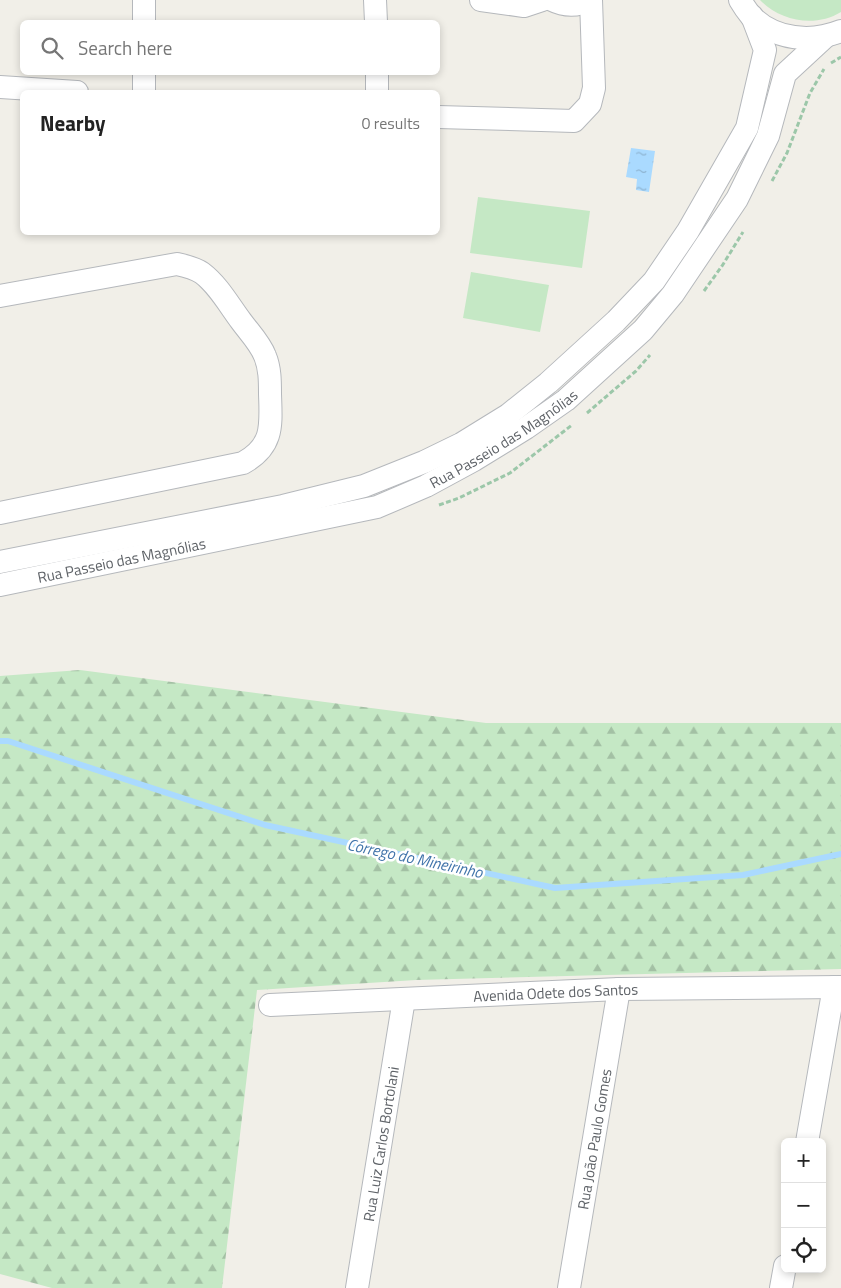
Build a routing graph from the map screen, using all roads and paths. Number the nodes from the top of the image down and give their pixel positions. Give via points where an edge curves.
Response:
1 (144, 0) edge
2 (481, 0) edge
3 (542, 0) edge
4 (552, 0) edge
5 (591, 0) edge
6 (746, 8) edge
7 (144, 20) edge
8 (833, 34) edge
9 (144, 75) edge
10 (376, 75) edge
11 (0, 87) edge
12 (47, 90) edge
13 (144, 90) edge
14 (377, 90) edge
15 (440, 117) edge
16 (0, 296) edge
17 (0, 513) edge
18 (0, 562) edge
19 (0, 585) edge
20 (838, 987) edge
21 (619, 989) junction
22 (404, 999) junction
23 (270, 1005) dead end
24 (808, 1138) edge
25 (784, 1273) edge
26 (357, 1288) edge
27 (569, 1288) edge
28 (781, 1288) edge

1 - 7 street
2 - 3 street via 524,6
4 - 5 street via 569,6
5 - 15 street via 594,88 590,104 574,122
6 - 8 street, Rua Passeio das Magnólias via 773,31 799,38
6 - 18 street, Rua Passeio das Magnólias via 765,50 747,128 688,232 654,281 616,321 508,415 461,444 364,486 283,506
8 - 19 street, Rua Passeio das Magnólias via 785,74 768,136 737,199 673,294 643,330 566,400 526,428 426,486 376,507
9 - 13 street
10 - 14 street
11 - 12 street
16 - 17 street via 177,264 194,269 214,285 265,354 271,422 263,448 243,463
20 - 21 street, Avenida Odete dos Santos
20 - 24 street
21 - 22 street, Avenida Odete dos Santos
21 - 27 street, Rua João Paulo Gomes
22 - 23 street, Avenida Odete dos Santos
22 - 26 street, Rua Luiz Carlos Bortolani
25 - 28 street

